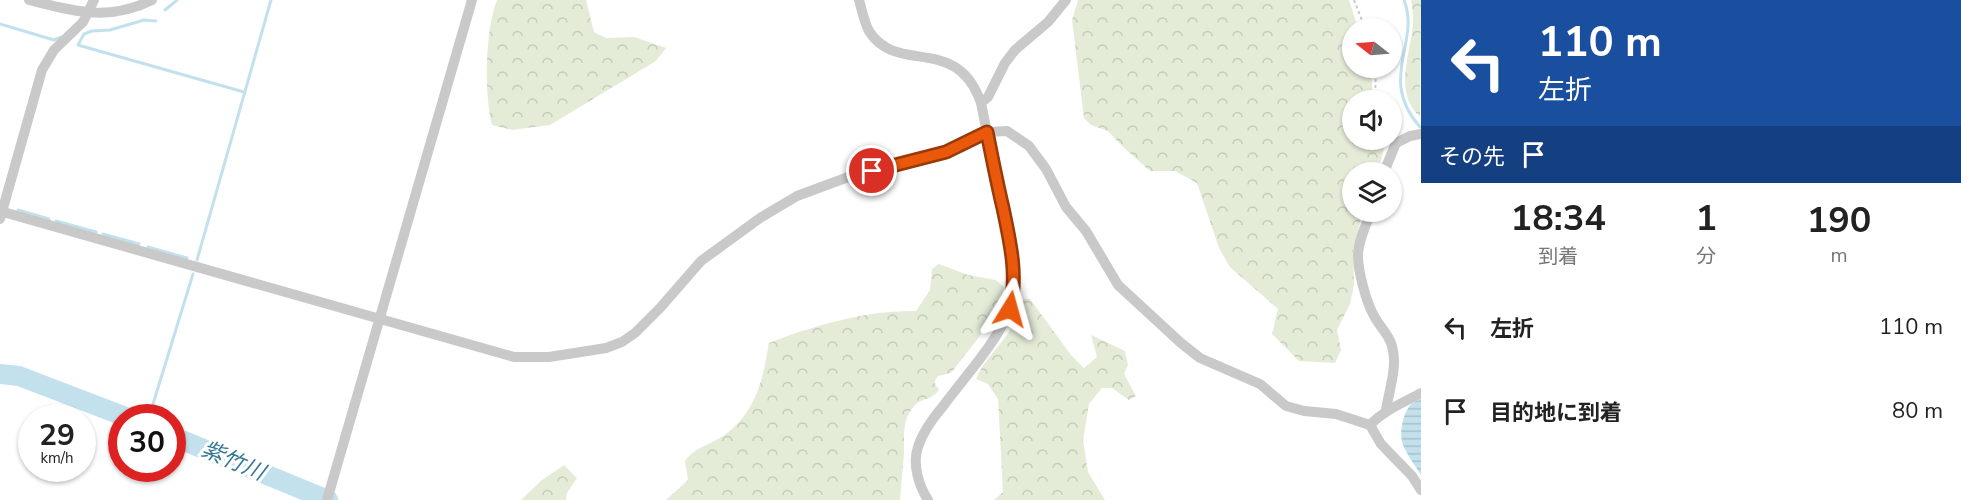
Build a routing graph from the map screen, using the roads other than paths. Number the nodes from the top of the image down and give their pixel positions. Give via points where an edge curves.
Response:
1 (29, 0) edge
2 (94, 0) edge
3 (152, 0) edge
4 (472, 0) edge
5 (859, 0) edge
6 (1066, 0) edge
7 (88, 14) junction
8 (981, 103) junction
9 (987, 132) junction
10 (1421, 134) edge
11 (1388, 162) edge
12 (1, 214) edge
13 (1367, 222) edge
14 (381, 319) junction
15 (1421, 393) edge
16 (1386, 410) junction
17 (1370, 425) junction
18 (1421, 490) edge
19 (327, 500) edge
20 (928, 500) edge

1 - 7 street
2 - 7 street
3 - 7 street via 122,12
4 - 14 street
5 - 8 street via 869,31 879,42 904,54 957,67 976,88
6 - 8 street via 1048,22 1015,50
7 - 12 street via 54,50 42,70
8 - 9 street
9 - 14 street via 946,152 859,173 796,196 701,261 635,333 606,348 549,357 514,357
9 - 17 street via 1007,131 1029,146 1118,285 1200,358 1260,384 1293,409 1336,414
9 - 20 street via 1010,242 1013,294 998,332 927,426 917,449 917,472
10 - 11 street via 1396,143
12 - 14 street
13 - 16 street via 1358,256 1369,305 1393,351
14 - 19 street
15 - 16 street
16 - 17 street
17 - 18 street via 1381,444

